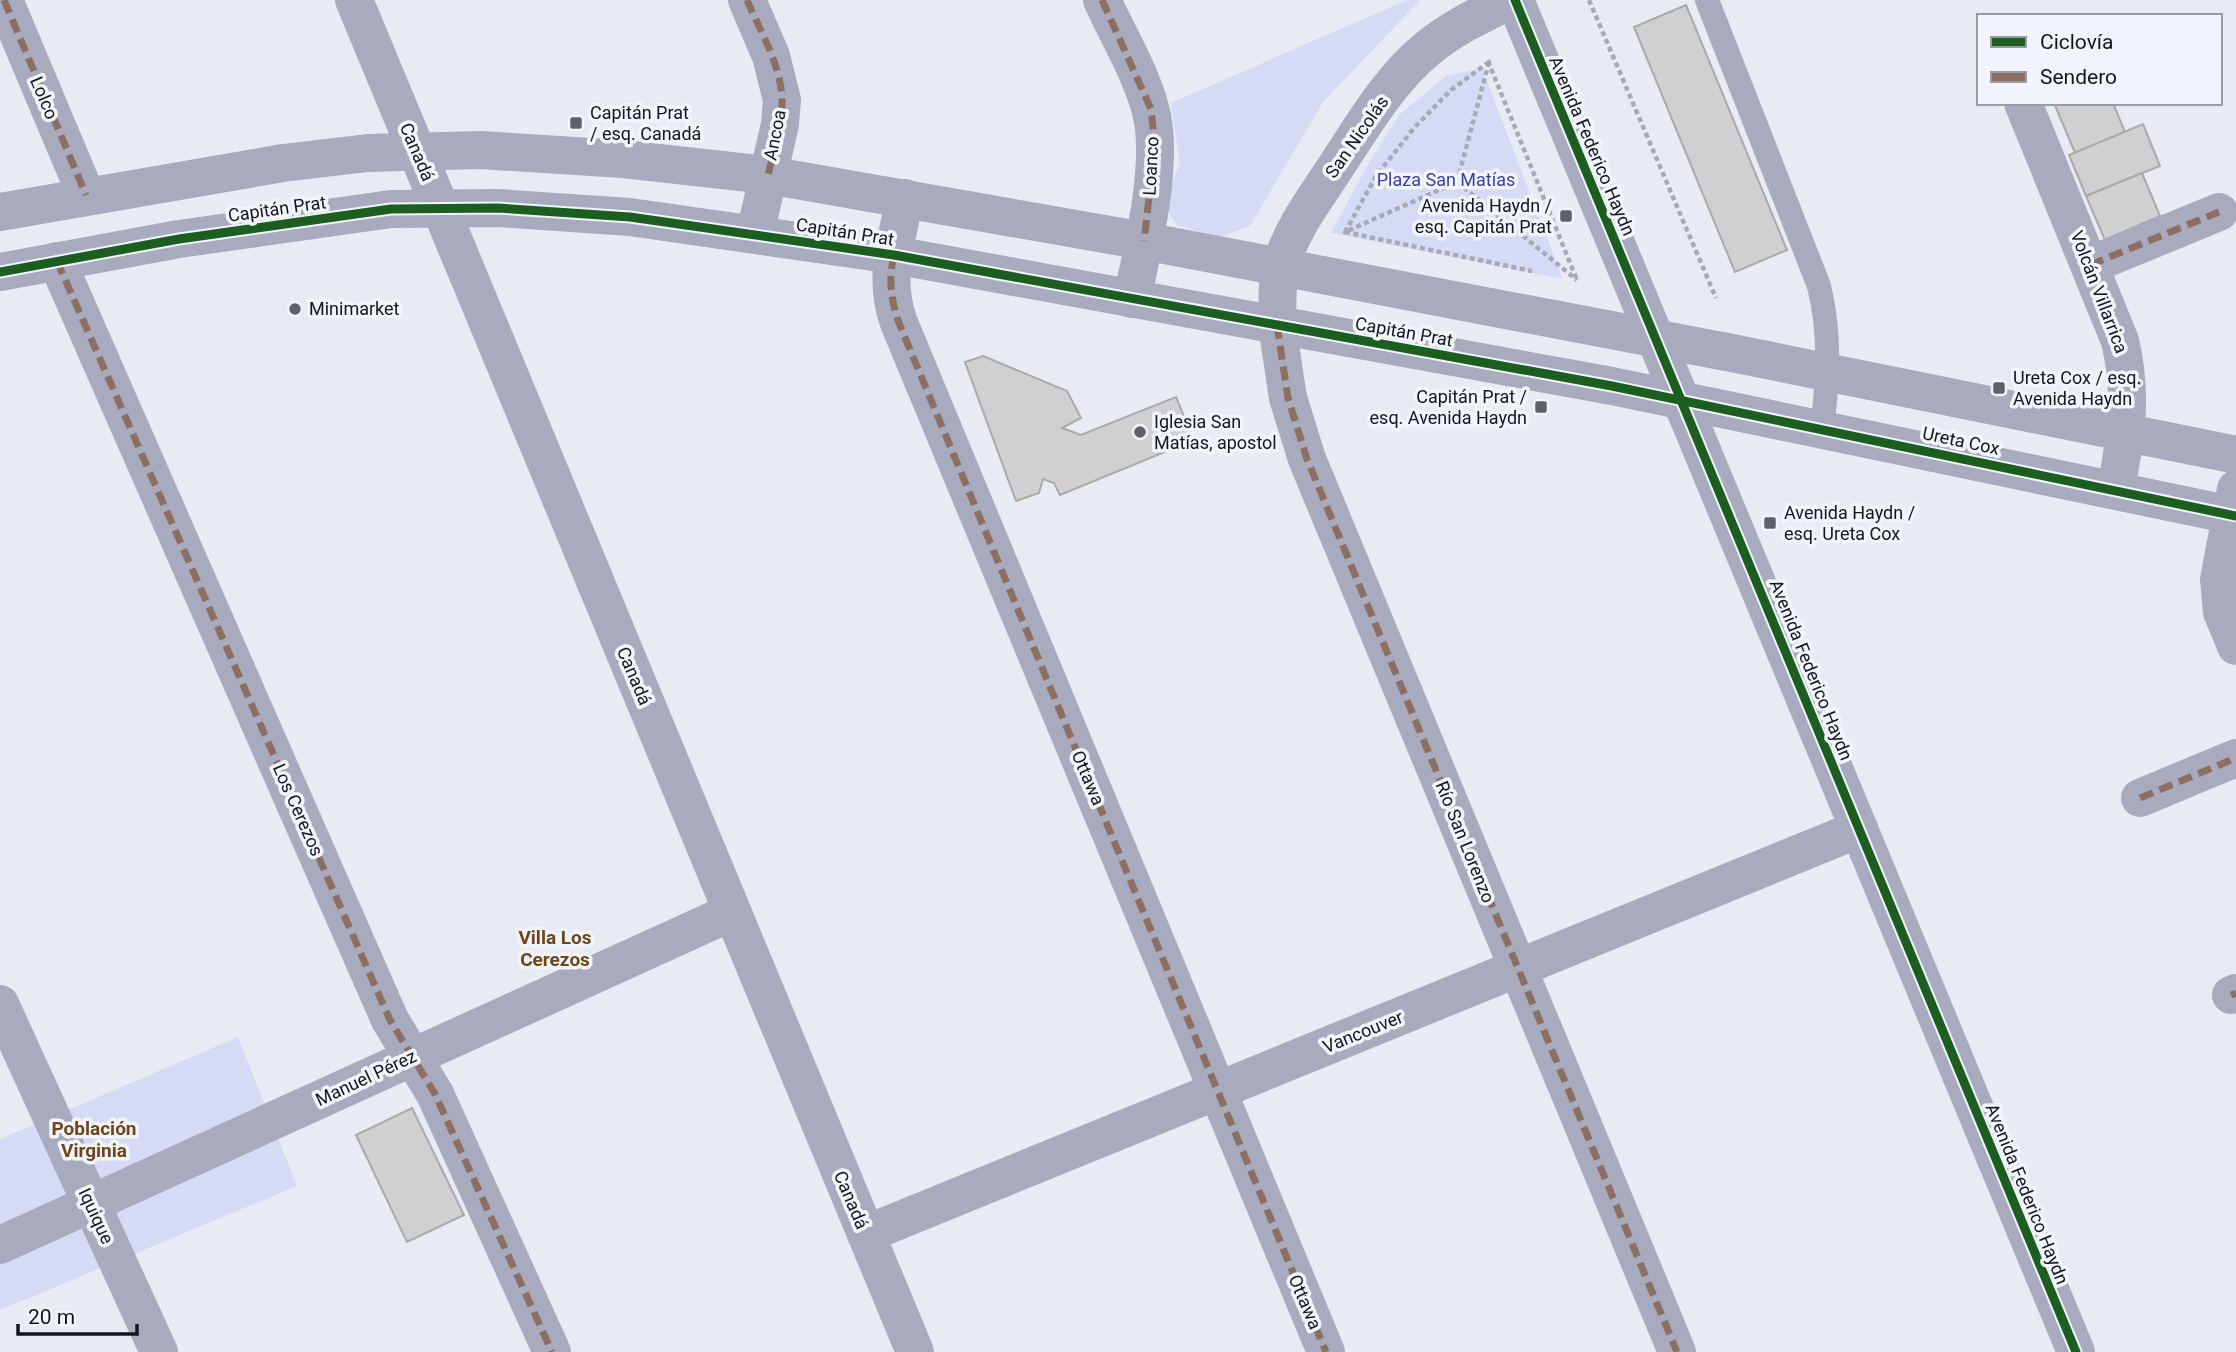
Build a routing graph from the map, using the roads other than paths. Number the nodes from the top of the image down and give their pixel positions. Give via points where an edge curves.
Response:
1 (4, 0) edge
2 (354, 0) edge
3 (747, 0) edge
4 (1102, 0) edge
5 (1513, 0) edge
6 (1707, 0) edge
7 (2025, 105) edge
8 (416, 151) junction
9 (768, 175) junction
10 (86, 195) junction
11 (905, 198) junction
12 (440, 207) junction
13 (0, 212) edge
14 (2219, 212) dead end
15 (755, 234) junction
16 (1144, 241) junction
17 (894, 255) junction
18 (57, 261) junction
19 (2090, 265) junction
20 (1280, 268) junction
21 (0, 272) edge
22 (1132, 299) junction
23 (1277, 325) junction
24 (1655, 338) junction
25 (1829, 372) junction
26 (1680, 399) junction
27 (1822, 429) junction
28 (2127, 432) junction
29 (2236, 455) edge
30 (2116, 489) junction
31 (2234, 506) edge
32 (2233, 633) edge
33 (2236, 758) edge
34 (2140, 798) dead end
35 (1859, 829) junction
36 (732, 912) junction
37 (1517, 968) junction
38 (0, 1003) edge
39 (412, 1056) junction
40 (1217, 1091) junction
41 (91, 1204) junction
42 (866, 1234) junction
43 (0, 1245) edge
44 (159, 1352) edge
45 (552, 1352) edge
46 (915, 1352) edge
47 (1326, 1352) edge
48 (1677, 1352) edge
49 (2076, 1352) edge

1 - 10 street, Lolco
2 - 8 street, Canadá
3 - 9 street, Ancoa via 781,88 780,124
4 - 16 street, Loanco via 1151,109 1155,146
5 - 20 street, San Nicolás via 1471,19 1428,48 1399,78 1302,219
5 - 24 street, Avenida Federico Haydn
6 - 25 lane via 1819,286
7 - 19 street, Volcán Villarrica
8 - 9 street via 535,152
8 - 10 street via 283,163
8 - 12 street, Canadá
9 - 11 street
9 - 15 street, Ancoa
10 - 13 street
11 - 16 street
11 - 17 street, Ottawa
12 - 15 street, Capitán Prat via 564,211
12 - 18 street, Capitán Prat via 313,219
12 - 36 street, Canadá
14 - 19 street
15 - 17 street, Capitán Prat
16 - 20 street
16 - 22 street, Loanco
17 - 22 street, Capitán Prat
17 - 40 street, Ottawa via 891,290 899,323
18 - 21 street, Capitán Prat
18 - 39 street, Los Cerezos via 390,1020
19 - 28 street, Volcán Villarrica via 2127,368
20 - 23 street, San Nicolás
20 - 24 street
22 - 23 street, Capitán Prat
23 - 26 street, Capitán Prat
23 - 37 street, Río San Lorenzo via 1288,398 1307,460
24 - 25 street
24 - 26 street, Avenida Federico Haydn
25 - 27 lane
25 - 28 street
26 - 27 street, Ureta Cox
26 - 35 street, Avenida Federico Haydn
27 - 30 street, Ureta Cox
28 - 29 street
28 - 30 street, Volcán Villarrica
30 - 31 street, Ureta Cox
31 - 32 street via 2218,580 2222,612
33 - 34 street
35 - 37 street, Vancouver
35 - 49 street, Avenida Federico Haydn
36 - 39 street, Manuel Pérez
36 - 42 street, Canadá
37 - 40 street, Vancouver
37 - 48 street, Río San Lorenzo
38 - 41 street, Iquique
39 - 41 street, Manuel Pérez
39 - 45 street, Los Cerezos via 435,1094
40 - 42 street, Vancouver
40 - 47 street, Ottawa
41 - 43 street, Manuel Pérez
41 - 44 street, Iquique
42 - 46 street, Canadá

